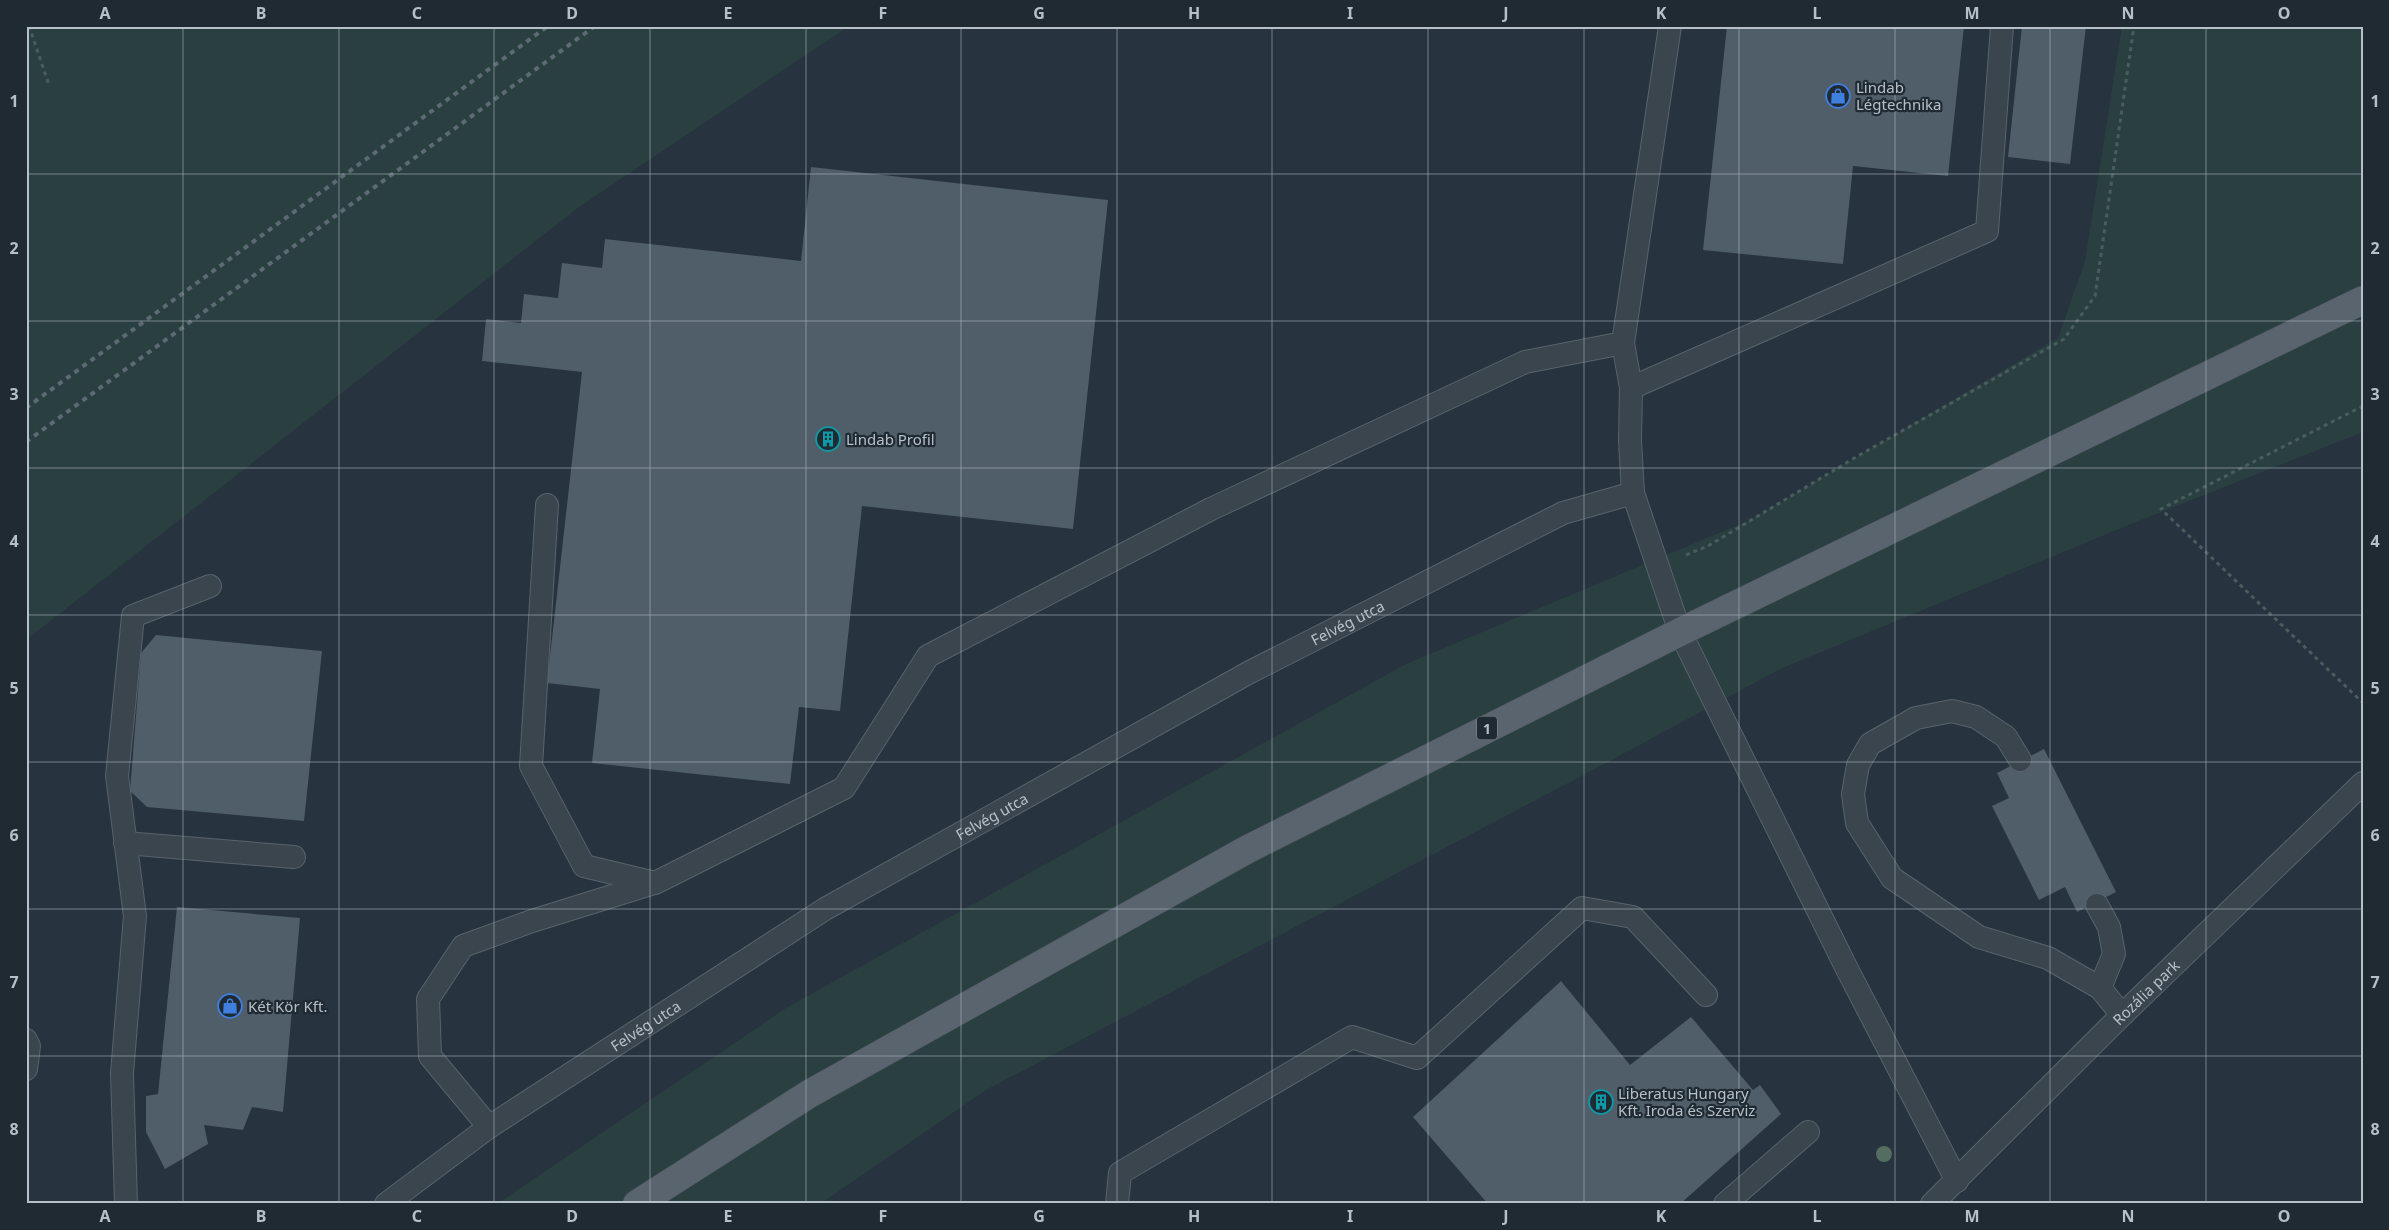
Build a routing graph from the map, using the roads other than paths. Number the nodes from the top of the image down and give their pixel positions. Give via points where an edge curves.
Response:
1 (1670, 26) edge
2 (2002, 26) edge
3 (2363, 300) edge
4 (1623, 344) junction
5 (1631, 388) junction
6 (1633, 493) junction
7 (547, 505) dead end
8 (210, 586) dead end
9 (1680, 632) junction
10 (2020, 760) dead end
11 (2363, 783) edge
12 (126, 843) junction
13 (294, 857) dead end
14 (655, 883) junction
15 (2097, 905) dead end
16 (2100, 988) junction
17 (1706, 995) dead end
18 (2122, 1015) junction
19 (26, 1040) edge
20 (26, 1069) edge
21 (490, 1127) junction
22 (1808, 1132) dead end
23 (1957, 1181) junction
24 (126, 1204) edge
25 (386, 1204) edge
26 (637, 1204) edge
27 (1117, 1204) edge
28 (1725, 1204) edge
29 (1932, 1204) edge

1 - 4 lane
2 - 5 lane via 1988,232
3 - 9 main road, 1
4 - 5 lane
4 - 14 lane via 1525,362 1211,509 928,656 844,788
5 - 6 lane
6 - 9 lane
6 - 21 lane, Felvég utca via 1563,513 1242,677 825,909
7 - 14 lane via 531,766 584,866
8 - 12 lane via 133,616 117,776
9 - 23 lane via 1847,969
9 - 26 main road, 1 via 1248,849 809,1094
10 - 16 lane via 2006,737 1976,717 1952,710 1916,718 1870,744 1858,765 1853,794 1857,822 1892,878 1979,937 2048,958
11 - 18 lane, Rozália park
12 - 13 lane
12 - 24 lane via 135,916 122,1073
14 - 21 lane via 532,920 463,946 428,999 430,1056
15 - 16 lane via 2109,927 2114,954
16 - 18 lane
17 - 27 lane via 1633,917 1582,908 1417,1058 1352,1038 1120,1173
18 - 23 lane, Rozália park
19 - 20 lane via 29,1046
21 - 25 lane, Felvég utca
22 - 28 lane
23 - 29 lane, Rozália park

